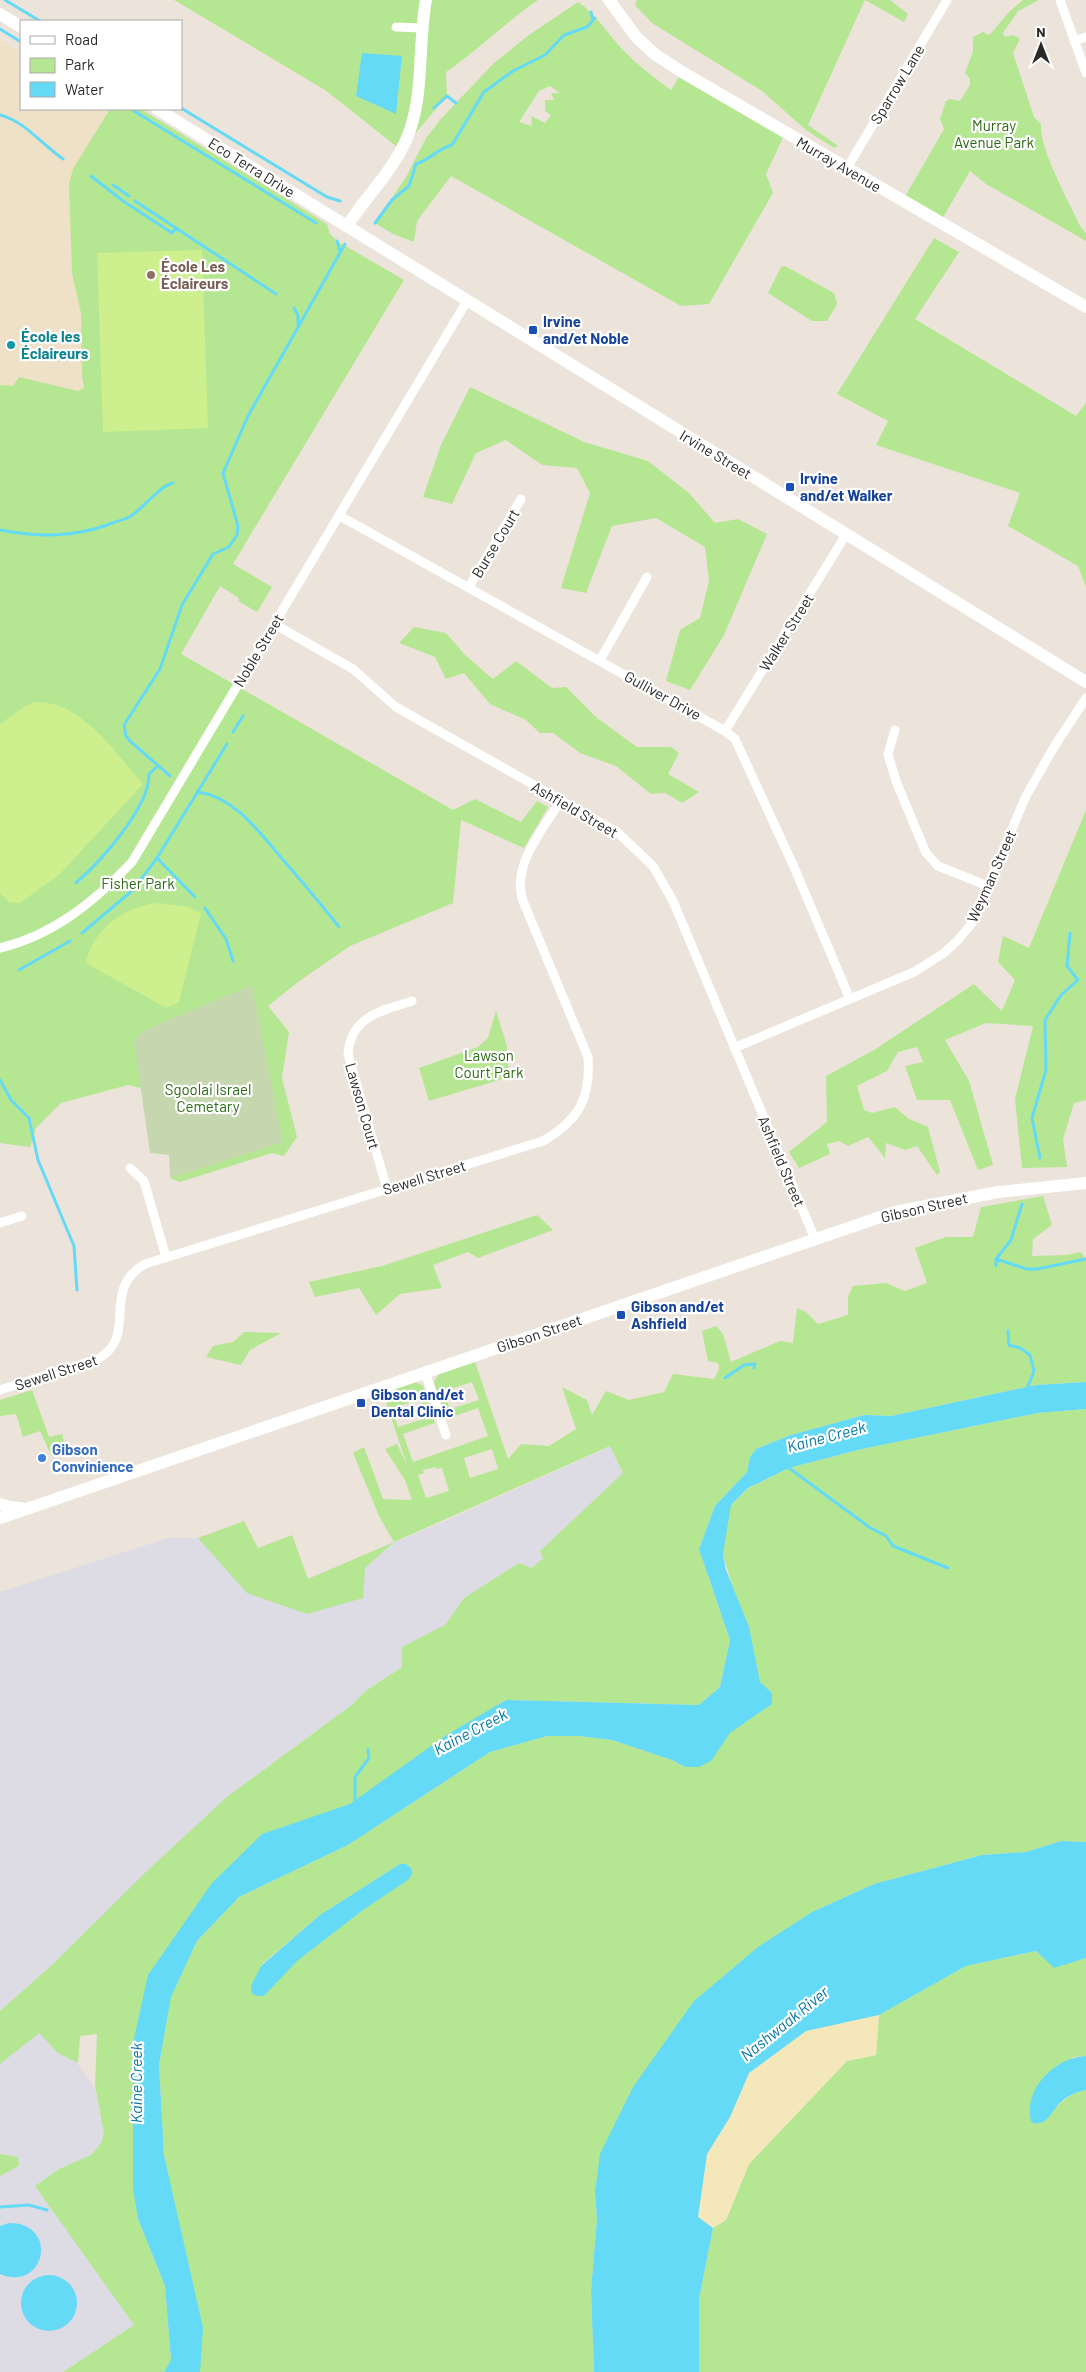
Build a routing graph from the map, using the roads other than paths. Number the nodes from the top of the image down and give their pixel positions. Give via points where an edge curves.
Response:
1 (426, 0) edge
2 (609, 0) edge
3 (947, 0) edge
4 (1060, 0) edge
5 (0, 14) edge
6 (20, 26) edge
7 (396, 27) dead end
8 (422, 28) junction
9 (1086, 37) edge
10 (1074, 41) junction
11 (1086, 73) edge
12 (159, 110) edge
13 (846, 168) junction
14 (346, 226) junction
15 (467, 302) junction
16 (1086, 307) edge
17 (521, 499) dead end
18 (340, 516) junction
19 (847, 533) junction
20 (647, 577) dead end
21 (469, 586) junction
22 (274, 624) junction
23 (600, 660) junction
24 (1086, 682) edge
25 (1086, 698) edge
26 (895, 730) dead end
27 (725, 731) junction
28 (560, 800) junction
29 (988, 886) junction
30 (0, 948) edge
31 (850, 999) junction
32 (412, 1001) dead end
33 (734, 1048) junction
34 (130, 1168) dead end
35 (1086, 1183) edge
36 (387, 1189) junction
37 (22, 1216) dead end
38 (0, 1223) edge
39 (815, 1239) junction
40 (166, 1256) junction
41 (425, 1372) junction
42 (0, 1390) edge
43 (446, 1435) dead end
44 (0, 1504) edge
45 (29, 1508) junction
46 (0, 1518) edge

1 - 8 street
2 - 13 street, Murray Avenue via 637,38 656,55
3 - 13 street, Sparrow Lane
4 - 10 street
5 - 6 street
7 - 8 street
8 - 14 street via 417,95 410,131 395,160
9 - 10 street
10 - 11 street
12 - 14 street, Eco Terra Drive
13 - 16 street, Murray Avenue
14 - 15 street, Irvine Street
15 - 18 street, Noble Street
15 - 19 street, Irvine Street
17 - 21 street, Burse Court
18 - 21 street, Gulliver Drive
18 - 22 street, Noble Street
19 - 24 street, Irvine Street
19 - 27 street, Walker Street
20 - 23 street
21 - 23 street, Gulliver Drive
22 - 28 street, Ashfield Street via 353,669 396,707
22 - 30 street, Noble Street via 132,862 66,920 31,938
23 - 27 street, Gulliver Drive
25 - 29 street, Weyman Street via 1026,796
26 - 29 street via 888,754 926,854 938,866
27 - 31 street, Gulliver Drive via 735,739
28 - 33 street, Ashfield Street via 617,832 653,866 673,901
28 - 36 street, Sewell Street via 525,862 520,892 588,1057 590,1074 580,1108 570,1122 543,1141
29 - 31 street, Weyman Street via 972,923 944,953 914,972
31 - 33 street, Weyman Street
32 - 36 street, Lawson Court via 376,1013 354,1029 349,1041 348,1054
33 - 39 street, Ashfield Street
34 - 40 street via 144,1181
35 - 39 street, Gibson Street via 998,1192 936,1203 895,1212
36 - 40 street, Sewell Street
37 - 38 street
39 - 41 street, Gibson Street
40 - 42 street, Sewell Street via 137,1268 125,1284 120,1300 117,1340 106,1354
41 - 43 street
41 - 45 street, Gibson Street
44 - 45 street
45 - 46 street, Gibson Street

